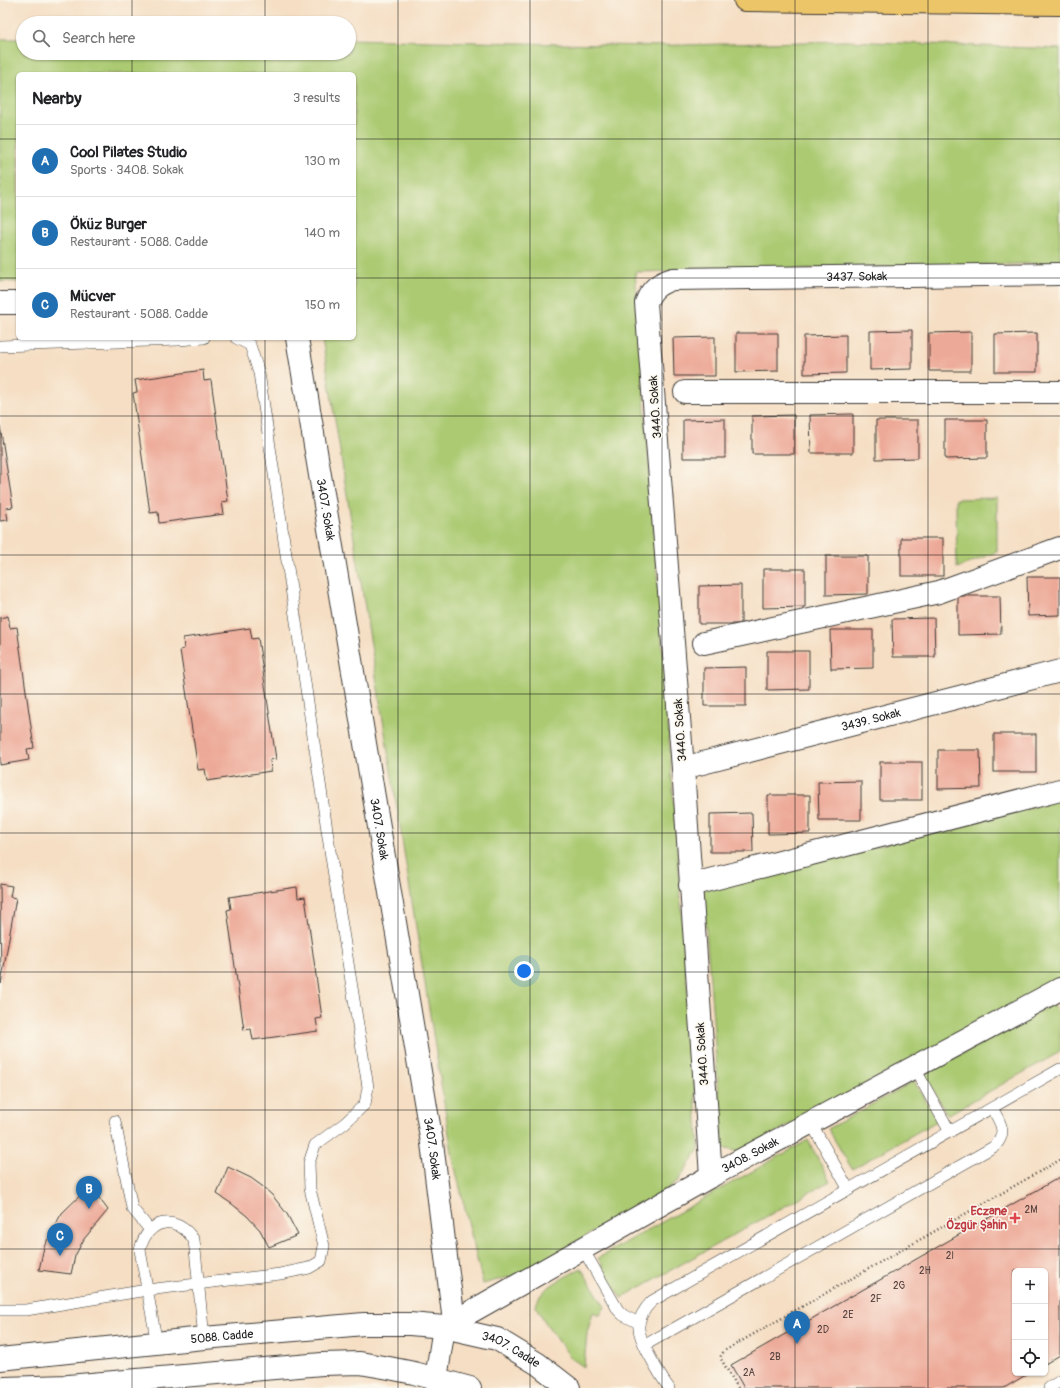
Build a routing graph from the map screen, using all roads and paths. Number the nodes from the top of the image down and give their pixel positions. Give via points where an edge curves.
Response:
1 (745, 0) edge
2 (1060, 4) edge
3 (1060, 274) edge
4 (655, 288) joint
5 (0, 303) edge
6 (16, 303) edge
7 (178, 340) edge
8 (240, 340) edge
9 (297, 340) edge
10 (0, 346) edge
11 (685, 392) dead end
12 (1060, 392) edge
13 (1060, 548) edge
14 (704, 643) dead end
15 (1060, 671) edge
16 (683, 768) junction
17 (1060, 790) edge
18 (690, 885) junction
19 (1058, 993) edge
20 (914, 1067) junction
21 (1060, 1069) edge
22 (992, 1108) junction
23 (115, 1121) dead end
24 (811, 1122) junction
25 (950, 1132) junction
26 (1060, 1160) edge
27 (711, 1176) junction
28 (849, 1190) junction
29 (150, 1230) junction
30 (583, 1249) junction
31 (198, 1284) junction
32 (147, 1290) junction
33 (0, 1310) edge
34 (639, 1323) junction
35 (449, 1325) junction
36 (204, 1338) junction
37 (157, 1344) junction
38 (644, 1345) junction
39 (0, 1359) edge
40 (436, 1379) junction
41 (1060, 1381) edge
42 (69, 1387) edge
43 (4, 1388) edge
44 (470, 1388) edge
45 (568, 1388) edge
46 (669, 1388) edge
47 (738, 1388) edge
48 (1049, 1388) edge

1 - 2 highway
3 - 4 street, 3437. Sokak via 673,279
4 - 16 street, 3440. Sokak via 646,303
5 - 6 street
7 - 10 lane
8 - 31 lane via 250,345 259,372 368,1087 365,1104 345,1123 315,1145 309,1163 310,1189 324,1246 321,1261 310,1268 280,1274
9 - 35 street, 3407. Sokak via 432,1143
11 - 12 street
13 - 14 street via 939,592
15 - 16 street, 3439. Sokak
16 - 18 street, 3440. Sokak
17 - 18 street
18 - 27 street, 3440. Sokak
19 - 20 street, 3408. Sokak
20 - 24 street, 3408. Sokak
20 - 25 lane
21 - 22 lane
22 - 25 lane
22 - 38 lane via 1002,1129 1002,1136 995,1146
23 - 29 lane via 132,1208
24 - 27 street, 3408. Sokak
24 - 28 lane
25 - 28 lane
26 - 47 path via 724,1351 721,1359
27 - 30 street, 3408. Sokak
28 - 34 lane via 652,1301 644,1309
29 - 31 lane via 158,1225 171,1223 184,1227 189,1232 194,1240
29 - 32 lane via 144,1236 140,1250
30 - 34 lane via 618,1310
30 - 35 street, 3408. Sokak
31 - 32 lane
31 - 36 lane
32 - 33 lane via 26,1310
32 - 37 lane
34 - 38 lane
35 - 36 street, 5088. Cadde via 364,1324
35 - 40 street, 3407. Sokak
35 - 45 street, 3407. Cadde via 497,1339 538,1364
36 - 37 street, 5088. Cadde
37 - 39 street, 5088. Cadde
38 - 46 lane
40 - 42 street via 360,1364 322,1364
40 - 44 street
41 - 48 lane
42 - 43 street

